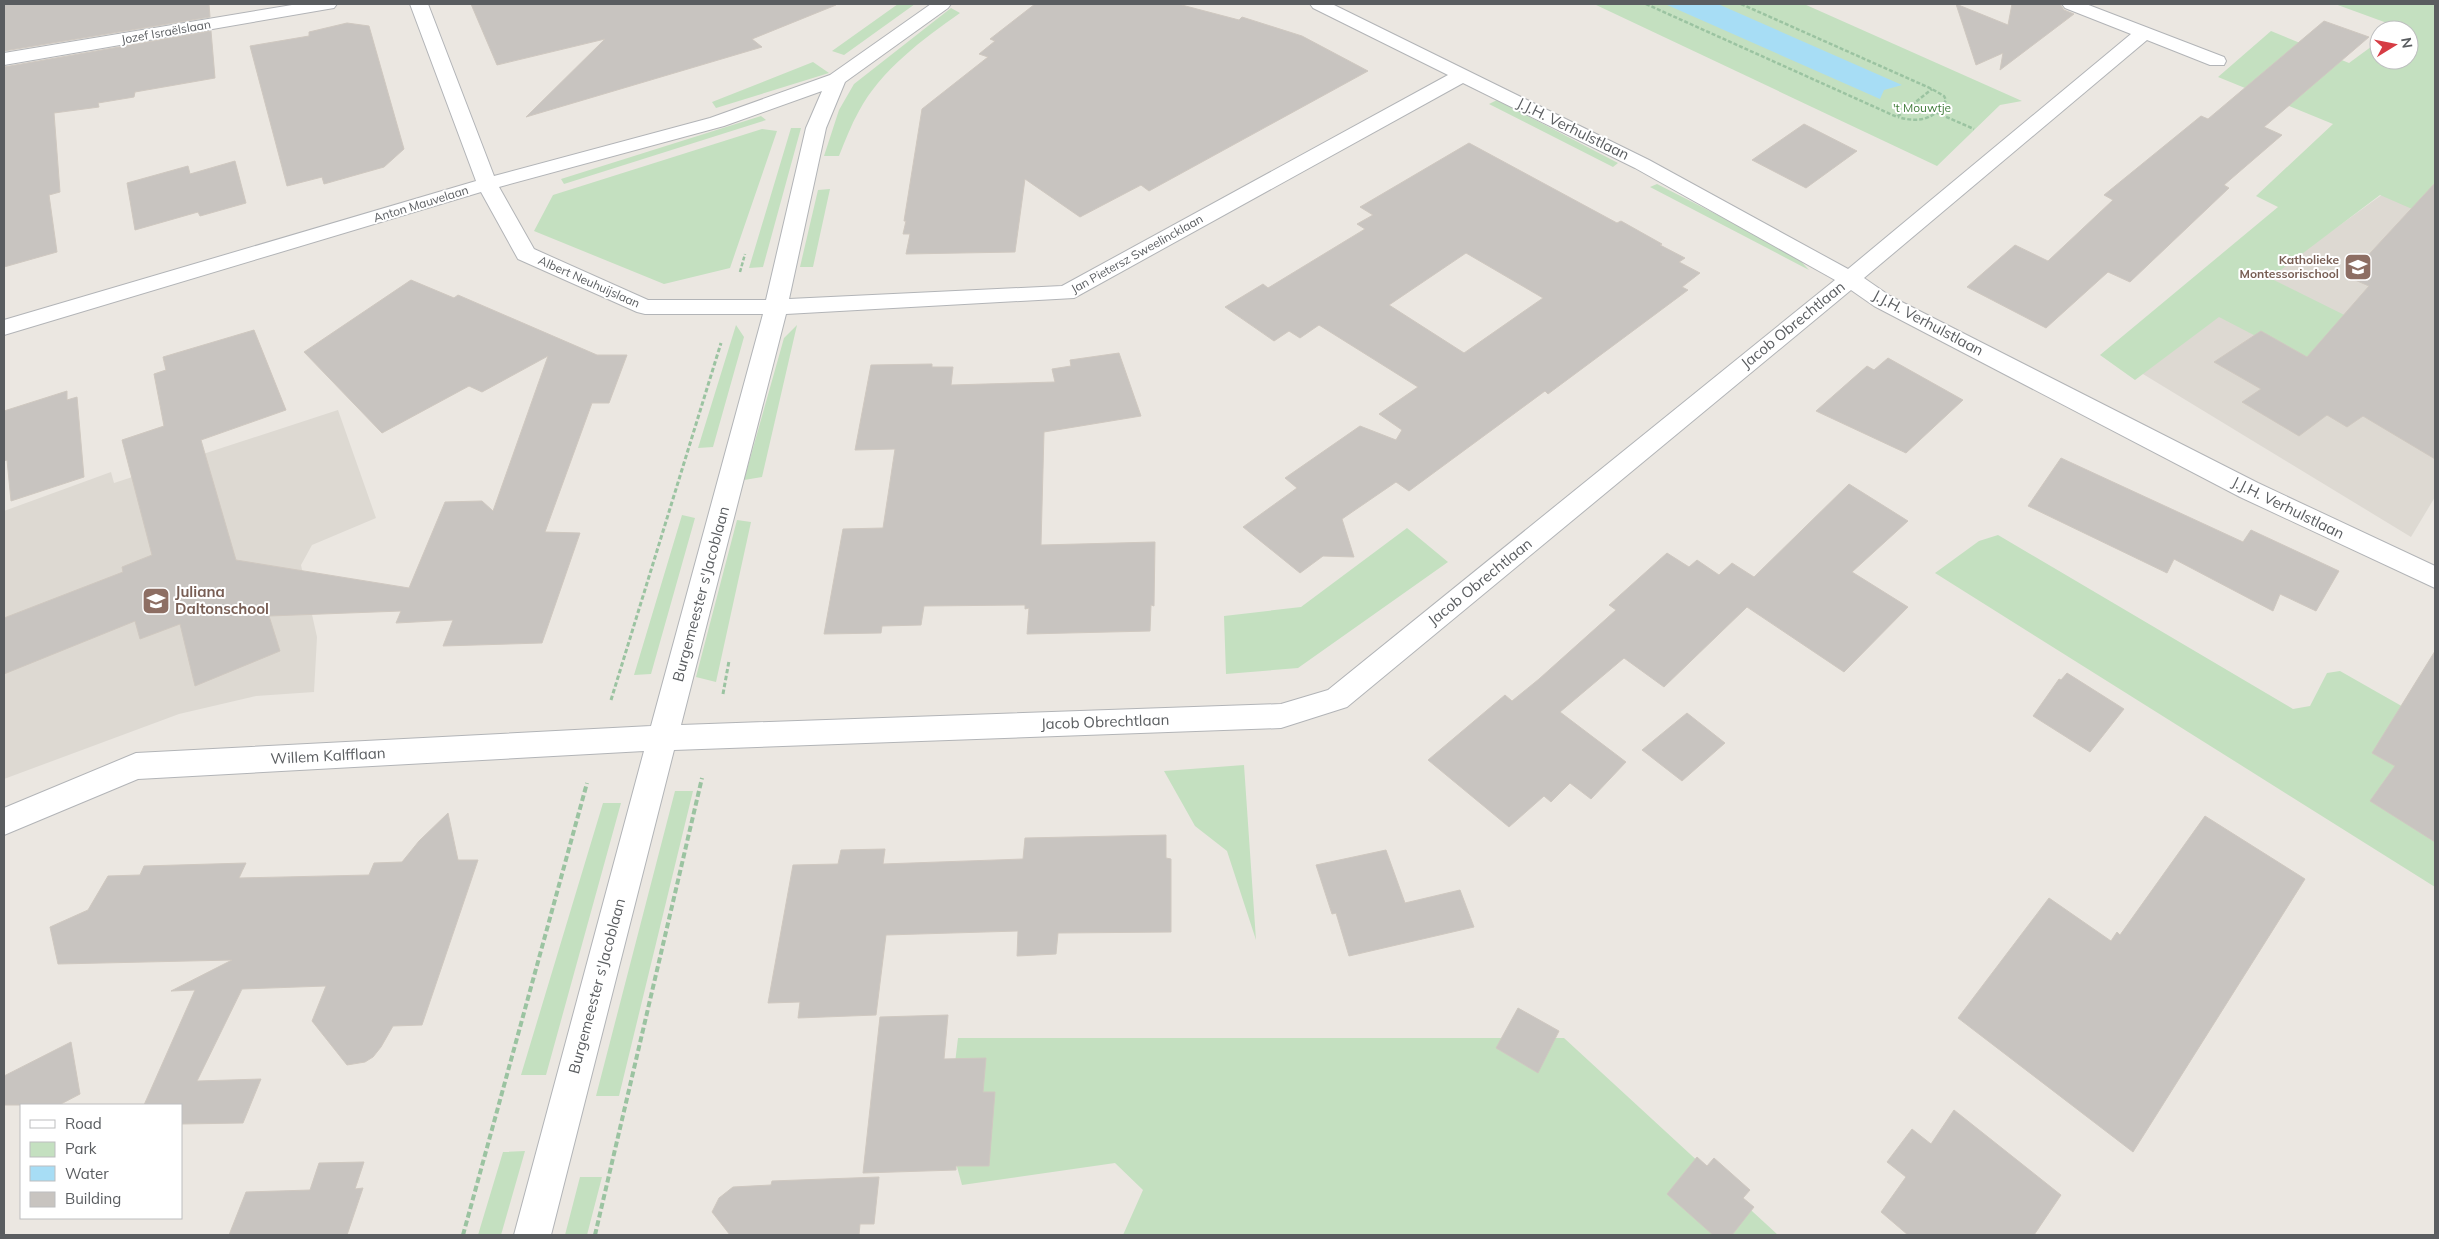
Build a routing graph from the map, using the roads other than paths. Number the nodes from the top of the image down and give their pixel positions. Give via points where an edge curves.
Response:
1 (328, 4) edge
2 (419, 4) edge
3 (942, 4) edge
4 (1319, 4) edge
5 (2071, 4) edge
6 (2145, 32) junction
7 (4, 59) edge
8 (2217, 62) dead end
9 (1463, 75) junction
10 (837, 80) junction
11 (487, 184) junction
12 (1850, 278) junction
13 (776, 307) junction
14 (4, 328) edge
15 (2435, 578) edge
16 (663, 738) junction
17 (4, 822) edge
18 (532, 1235) edge

1 - 7 street, Jozef Israëlslaan
2 - 11 street, Albert Neuhuijslaan
3 - 10 street
4 - 9 street, J.J.H. Verhulstlaan
5 - 6 street
6 - 8 street
6 - 12 street, Jacob Obrechtlaan
9 - 12 street, J.J.H. Verhulstlaan via 1642,164
9 - 13 street, Jan Pietersz Sweelincklaan via 1066,293
10 - 11 street, Anton Mauvelaan via 717,122
10 - 13 street, Burgemeester s'Jacoblaan via 816,128
11 - 13 street, Albert Neuhuijslaan via 526,254 645,307
11 - 14 street, Anton Mauvelaan
12 - 15 street, J.J.H. Verhulstlaan via 1882,301 2231,481
12 - 16 street, Jacob Obrechtlaan via 1337,700 1281,716
13 - 16 street, Burgemeester s'Jacoblaan
16 - 17 street, Willem Kalfflaan via 136,766
16 - 18 street, Burgemeester s'Jacoblaan

